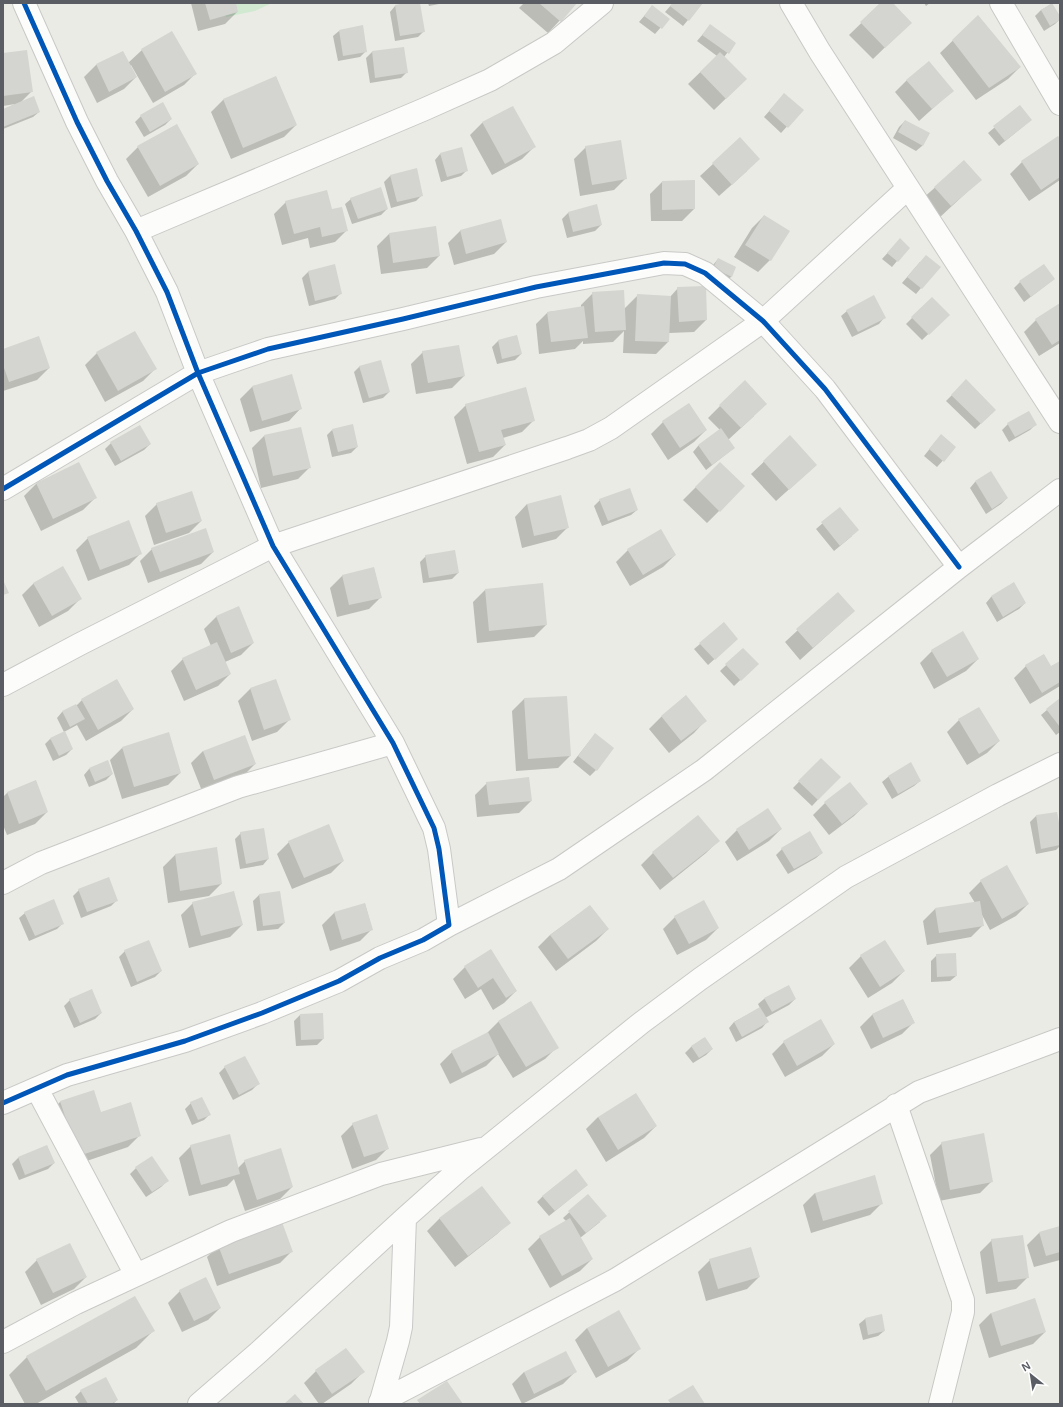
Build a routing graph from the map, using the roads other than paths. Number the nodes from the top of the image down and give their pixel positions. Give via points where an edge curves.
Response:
1 (24, 3) edge
2 (602, 3) edge
3 (791, 3) edge
4 (1001, 3) edge
5 (1060, 104) edge
6 (908, 188) junction
7 (136, 231) junction
8 (763, 322) junction
9 (198, 373) junction
10 (1060, 422) edge
11 (3, 489) edge
12 (1060, 490) edge
13 (273, 546) junction
14 (958, 567) junction
15 (3, 685) edge
16 (393, 743) junction
17 (1060, 764) edge
18 (3, 883) edge
19 (449, 925) junction
20 (1060, 1039) edge
21 (37, 1089) junction
22 (3, 1103) edge
23 (896, 1105) junction
24 (488, 1147) junction
25 (405, 1218) junction
26 (136, 1275) junction
27 (3, 1342) edge
28 (380, 1403) edge
29 (199, 1404) edge
30 (940, 1404) edge

1 - 7 street via 77,122
2 - 7 street via 554,43 490,80
3 - 6 street
4 - 5 street
6 - 8 street
6 - 10 street
7 - 9 street via 167,292
8 - 9 street via 705,273 685,264 664,263 536,288 268,349
8 - 13 street via 611,428 589,440
8 - 14 street via 824,389
9 - 11 street
9 - 13 street
12 - 14 street
13 - 15 street
13 - 16 street
14 - 19 street via 704,770 558,869
16 - 18 street via 238,788 41,863
16 - 19 street via 434,828
17 - 24 street via 838,883 641,1023
19 - 21 street via 423,940 380,958 339,982 262,1013 185,1041 67,1075
20 - 23 street via 919,1092
21 - 22 street
21 - 26 street
23 - 28 street via 615,1280
23 - 30 street via 963,1300 963,1312
24 - 25 street
24 - 26 street via 381,1174 231,1231
25 - 28 street via 401,1327
25 - 29 street
26 - 27 street

